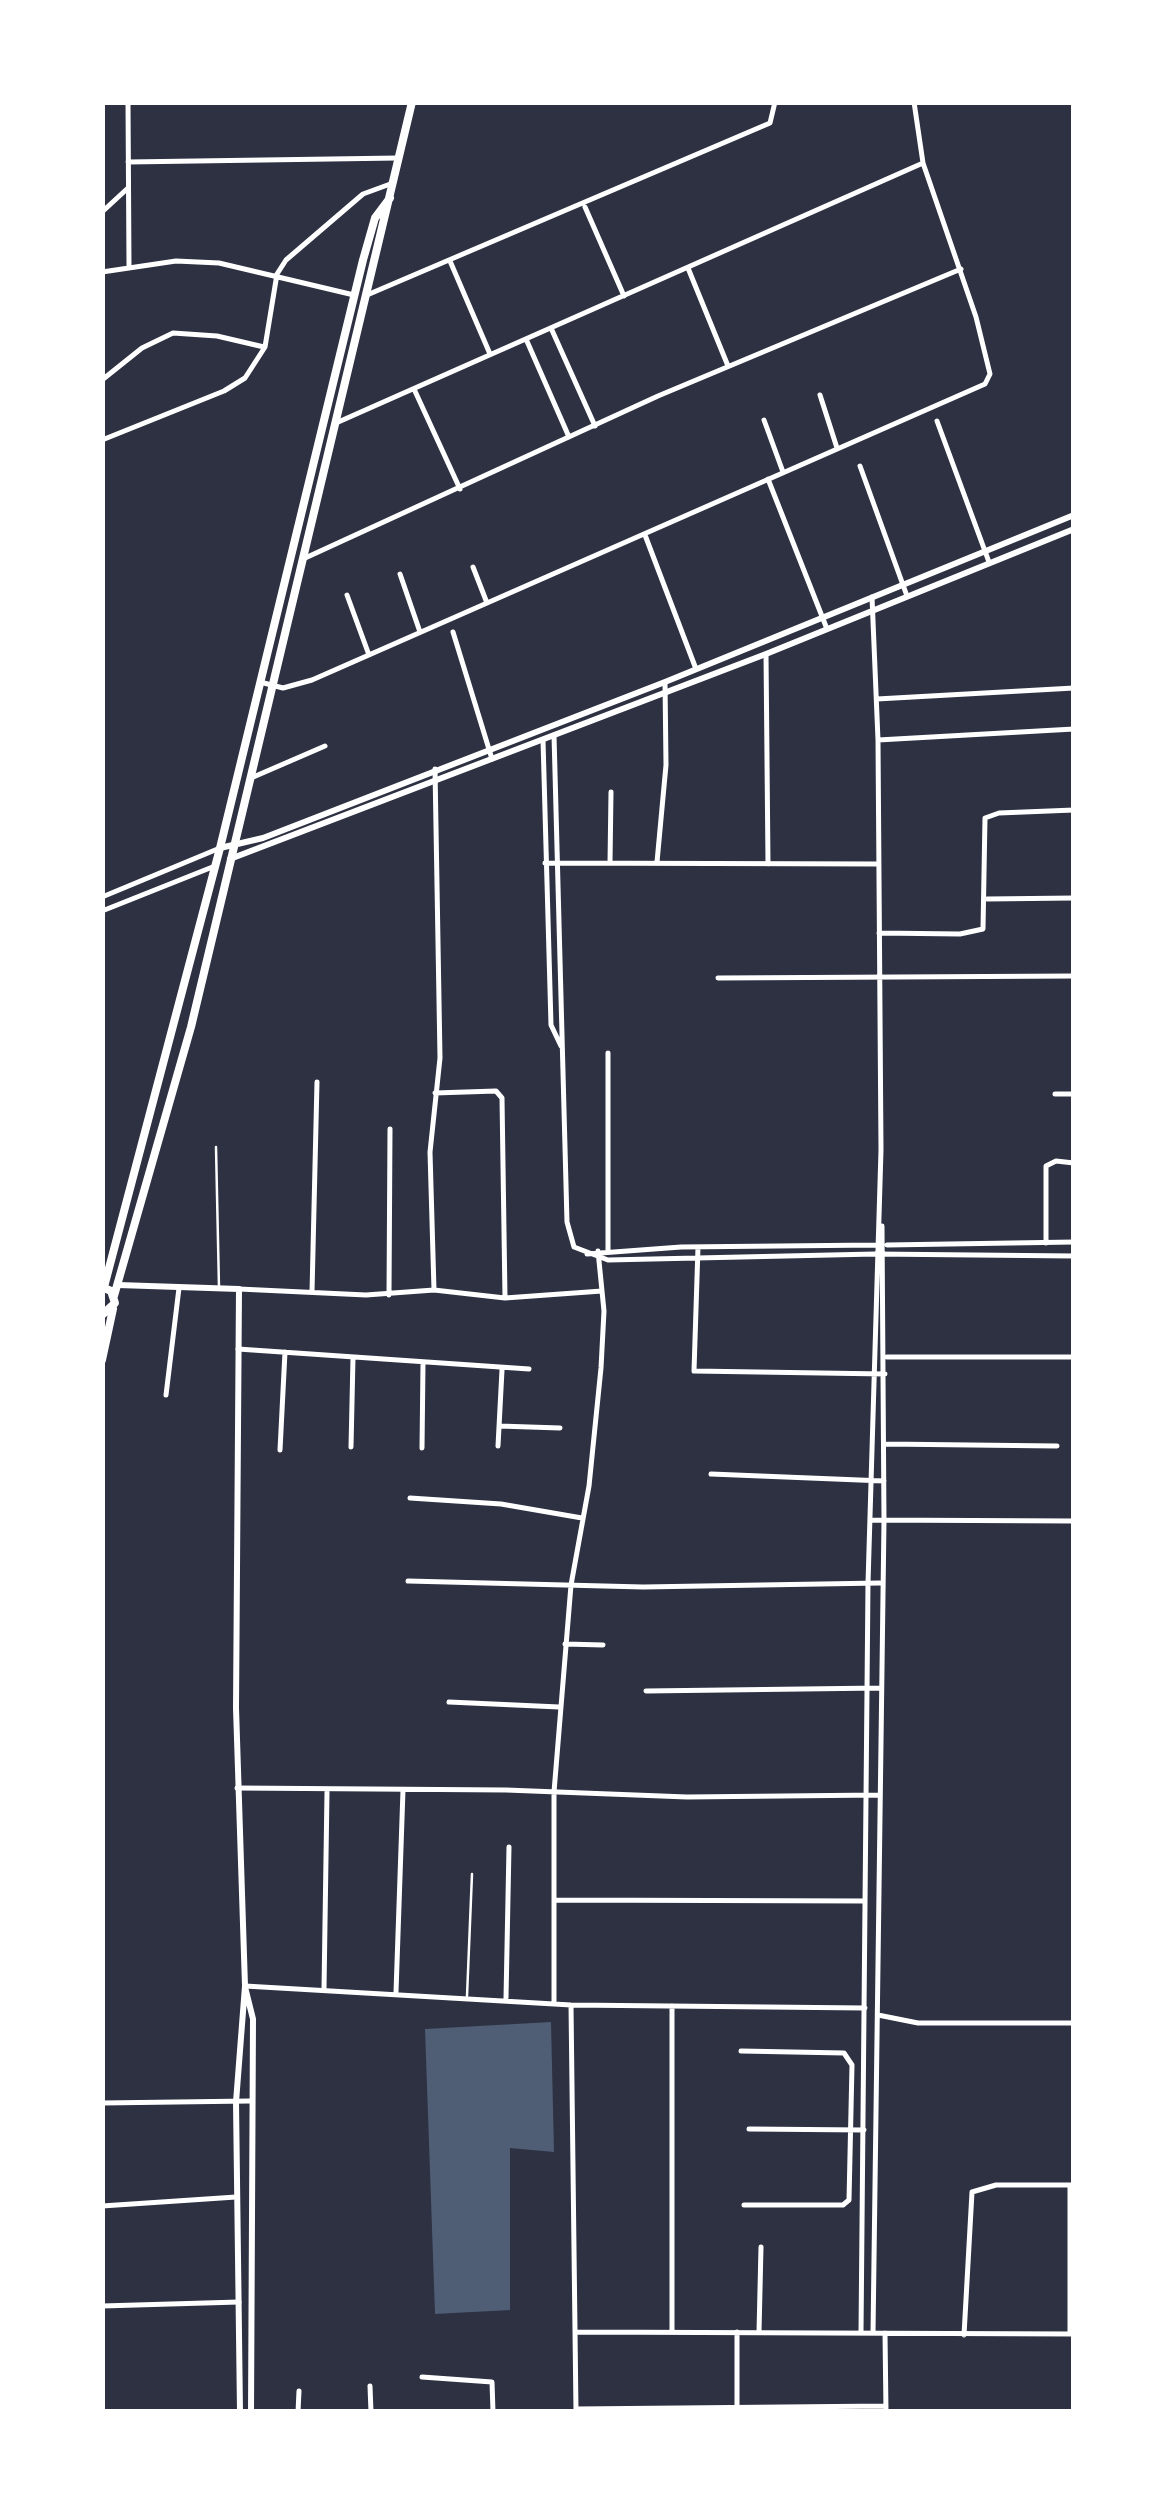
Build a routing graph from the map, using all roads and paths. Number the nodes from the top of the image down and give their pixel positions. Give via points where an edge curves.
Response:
1 (128, 102) edge
2 (412, 102) edge
3 (776, 102) edge
4 (914, 102) edge
5 (398, 158) junction
6 (128, 162) junction
7 (923, 163) junction
8 (393, 183) junction
9 (128, 188) junction
10 (390, 198) junction
11 (585, 206) junction
12 (102, 212) edge
13 (450, 261) junction
14 (128, 266) junction
15 (688, 268) junction
16 (961, 269) junction
17 (102, 272) edge
18 (277, 274) junction
19 (354, 295) junction
20 (368, 295) junction
21 (624, 296) junction
22 (551, 328) junction
23 (526, 339) junction
24 (265, 347) junction
25 (490, 354) junction
26 (728, 366) junction
27 (102, 380) edge
28 (414, 388) junction
29 (820, 395) dead end
30 (764, 420) dead end
31 (938, 421) dead end
32 (334, 424) junction
33 (594, 426) junction
34 (569, 436) junction
35 (102, 440) edge
36 (837, 448) junction
37 (860, 466) dead end
38 (783, 472) junction
39 (768, 479) junction
40 (460, 489) junction
41 (1074, 515) edge
42 (1074, 529) edge
43 (645, 534) junction
44 (985, 550) junction
45 (302, 560) junction
46 (989, 562) junction
47 (473, 566) dead end
48 (400, 574) dead end
49 (903, 583) junction
50 (347, 594) dead end
51 (872, 596) junction
52 (907, 596) junction
53 (487, 603) junction
54 (875, 609) junction
55 (822, 616) junction
56 (826, 630) junction
57 (420, 632) junction
58 (453, 632) dead end
59 (766, 654) junction
60 (369, 655) junction
61 (696, 669) junction
62 (260, 682) junction
63 (665, 682) junction
64 (271, 688) junction
65 (1074, 688) edge
66 (668, 692) junction
67 (877, 698) junction
68 (554, 722) junction
69 (542, 727) junction
70 (1074, 728) edge
71 (554, 735) junction
72 (543, 740) junction
73 (878, 740) junction
74 (325, 746) dead end
75 (489, 748) junction
76 (492, 758) junction
77 (436, 769) junction
78 (248, 780) junction
79 (438, 780) junction
80 (611, 792) dead end
81 (1074, 810) edge
82 (234, 842) junction
83 (220, 848) junction
84 (229, 859) junction
85 (610, 862) junction
86 (657, 862) junction
87 (545, 863) junction
88 (556, 863) junction
89 (768, 864) junction
90 (879, 864) junction
91 (215, 866) junction
92 (118, 890) junction
93 (102, 896) edge
94 (1074, 898) edge
95 (986, 899) junction
96 (123, 902) junction
97 (102, 911) edge
98 (879, 933) junction
99 (1074, 976) edge
100 (718, 978) dead end
101 (879, 979) junction
102 (563, 1048) junction
103 (608, 1053) dead end
104 (317, 1082) dead end
105 (436, 1093) junction
106 (1055, 1094) dead end
107 (1074, 1094) edge
108 (390, 1129) dead end
109 (216, 1147) dead end
110 (1074, 1163) edge
111 (880, 1220) junction
112 (1074, 1242) edge
113 (1046, 1243) junction
114 (875, 1245) junction
115 (885, 1245) junction
116 (698, 1247) junction
117 (608, 1250) junction
118 (598, 1251) junction
119 (586, 1254) junction
120 (875, 1254) junction
121 (885, 1254) junction
122 (1074, 1256) edge
123 (697, 1259) junction
124 (598, 1260) junction
125 (608, 1260) junction
126 (118, 1285) junction
127 (103, 1287) edge
128 (179, 1288) junction
129 (218, 1289) junction
130 (239, 1289) junction
131 (434, 1290) junction
132 (602, 1291) junction
133 (312, 1292) junction
134 (389, 1295) junction
135 (114, 1296) junction
136 (505, 1298) junction
137 (113, 1309) junction
138 (102, 1316) edge
139 (238, 1349) junction
140 (285, 1352) junction
141 (875, 1357) junction
142 (885, 1357) junction
143 (1074, 1357) edge
144 (353, 1358) junction
145 (102, 1360) edge
146 (423, 1364) junction
147 (502, 1368) junction
148 (529, 1370) dead end
149 (874, 1374) junction
150 (885, 1374) junction
151 (166, 1394) dead end
152 (499, 1426) junction
153 (560, 1428) dead end
154 (884, 1444) junction
155 (498, 1446) dead end
156 (1057, 1446) dead end
157 (351, 1448) dead end
158 (422, 1448) dead end
159 (280, 1450) dead end
160 (871, 1455) junction
161 (884, 1456) junction
162 (711, 1474) dead end
163 (884, 1481) junction
164 (870, 1482) junction
165 (410, 1498) dead end
166 (582, 1518) junction
167 (870, 1520) junction
168 (884, 1521) junction
169 (1074, 1521) edge
170 (408, 1581) dead end
171 (868, 1583) junction
172 (881, 1584) junction
173 (571, 1585) junction
174 (565, 1644) junction
175 (603, 1646) dead end
176 (868, 1688) junction
177 (882, 1688) junction
178 (646, 1691) dead end
179 (449, 1702) dead end
180 (560, 1708) junction
181 (238, 1788) junction
182 (328, 1790) junction
183 (403, 1790) junction
184 (554, 1792) junction
185 (865, 1795) junction
186 (878, 1795) junction
187 (509, 1846) dead end
188 (472, 1874) dead end
189 (555, 1900) junction
190 (864, 1901) junction
191 (245, 1986) junction
192 (324, 1989) junction
193 (396, 1992) junction
194 (466, 1996) junction
195 (506, 1998) junction
196 (554, 2001) junction
197 (570, 2004) junction
198 (672, 2006) junction
199 (865, 2008) junction
200 (878, 2014) junction
201 (1074, 2023) edge
202 (741, 2051) dead end
203 (250, 2101) junction
204 (236, 2102) junction
205 (102, 2103) edge
206 (749, 2129) dead end
207 (852, 2130) junction
208 (864, 2130) junction
209 (1072, 2185) edge
210 (236, 2197) junction
211 (744, 2205) dead end
212 (102, 2206) edge
213 (761, 2247) dead end
214 (239, 2302) junction
215 (102, 2306) edge
216 (576, 2332) junction
217 (672, 2332) junction
218 (737, 2332) junction
219 (760, 2332) junction
220 (861, 2332) junction
221 (874, 2333) junction
222 (885, 2333) junction
223 (1072, 2334) edge
224 (964, 2335) junction
225 (422, 2377) dead end
226 (370, 2386) dead end
227 (298, 2391) dead end
228 (737, 2406) junction
229 (886, 2408) edge
230 (692, 2409) edge
231 (771, 2409) edge
232 (576, 2410) edge
233 (240, 2412) edge
234 (251, 2412) edge
235 (298, 2412) edge
236 (370, 2412) edge
237 (493, 2412) edge

1 - 6 street
2 - 5 main road
3 - 11 street via 770,124
4 - 7 street
5 - 6 street
5 - 8 main road
6 - 9 street
7 - 15 street
7 - 16 street
8 - 10 main road
8 - 18 street via 362,194
9 - 12 street
9 - 14 street
10 - 19 main road via 375,218
10 - 20 main road
11 - 13 street
11 - 21 street
13 - 20 street
13 - 25 street
14 - 17 street
14 - 18 street via 197,261
15 - 21 street
15 - 26 street
16 - 26 street
16 - 36 street via 988,381
18 - 19 street
18 - 24 street
19 - 62 main road
20 - 32 main road
21 - 22 street
22 - 23 street
22 - 33 street
23 - 25 street
23 - 34 street
24 - 27 street via 173,334 142,348
24 - 35 street via 252,371 224,391
25 - 28 street
26 - 33 street
28 - 32 street
28 - 40 street
29 - 36 street
30 - 38 street
31 - 44 street
32 - 45 main road
33 - 34 street
34 - 40 street
36 - 38 street
37 - 49 street
38 - 39 street
39 - 43 street
39 - 55 street
40 - 45 street
41 - 44 main road
42 - 46 main road
43 - 53 street
43 - 61 street
44 - 46 street
44 - 49 main road
45 - 64 main road
46 - 52 main road
47 - 53 street
48 - 57 street
49 - 51 main road
49 - 52 street
50 - 60 street
51 - 54 street
51 - 55 main road
52 - 54 main road
53 - 57 street
54 - 56 main road
54 - 67 street
55 - 56 street
55 - 61 main road
56 - 59 main road
57 - 60 street
58 - 75 street
59 - 66 main road
59 - 89 street
60 - 64 street via 296,686
61 - 63 main road
62 - 64 street
62 - 83 main road
63 - 66 street
63 - 68 main road
64 - 78 main road
65 - 67 street
66 - 71 main road
66 - 86 street
67 - 73 street
68 - 69 main road
68 - 71 street
69 - 72 street
69 - 75 main road
70 - 73 street
71 - 72 main road
71 - 88 street
72 - 76 main road
72 - 87 street
73 - 90 street
74 - 78 street
75 - 76 street
75 - 77 main road
76 - 79 main road
77 - 79 street
77 - 82 main road via 263,838
78 - 82 main road
79 - 84 main road
79 - 105 street
80 - 85 street
81 - 95 street via 987,816
82 - 83 main road
82 - 84 main road
83 - 91 main road
83 - 92 street
84 - 126 main road
85 - 86 street
85 - 88 street
86 - 89 street
87 - 88 street
87 - 102 street via 551,1025
88 - 102 street
89 - 90 street
90 - 98 street
91 - 96 street
91 - 127 main road
92 - 93 street
92 - 96 street
94 - 95 street
95 - 98 street via 979,932
96 - 97 street
98 - 101 street
99 - 101 street
100 - 101 street
101 - 111 street
102 - 119 street via 568,1233
103 - 117 street
104 - 133 street
105 - 131 street via 430,1152
105 - 136 street via 500,1095
106 - 107 street
108 - 134 street
109 - 129 lane
110 - 113 street via 1046,1166
111 - 114 street
111 - 115 street
112 - 113 street
113 - 115 street
114 - 115 street
114 - 116 street
114 - 120 street
115 - 121 street
116 - 117 street
116 - 123 street
117 - 118 street
117 - 125 street
118 - 119 street
118 - 124 street
119 - 124 street
120 - 121 street
120 - 123 street
120 - 141 street
121 - 122 street
121 - 142 street
123 - 125 street
123 - 149 street via 694,1371
124 - 125 street
124 - 132 street
126 - 128 main road
126 - 135 main road
127 - 135 main road
128 - 129 main road
128 - 151 street
129 - 130 main road
130 - 133 street
130 - 139 main road
131 - 134 street
131 - 136 street
132 - 136 street
132 - 166 street via 597,1416
133 - 134 street
135 - 137 main road
137 - 138 main road
137 - 145 main road
139 - 140 street
139 - 181 main road
140 - 144 street
140 - 159 street
141 - 142 street
141 - 149 street
142 - 143 street
142 - 150 street
144 - 146 street
144 - 157 street
146 - 147 street
146 - 158 street
147 - 148 street
147 - 152 street
149 - 150 street
149 - 160 street
150 - 154 street
152 - 153 street
152 - 155 street
154 - 156 street
154 - 161 street
160 - 161 street
160 - 164 street
161 - 163 street
162 - 164 street
163 - 164 street
163 - 168 street
164 - 167 street
165 - 166 street
166 - 173 street
167 - 168 street
167 - 171 street
168 - 169 street
168 - 172 street
170 - 173 street
171 - 172 street
171 - 173 street
171 - 176 street
172 - 177 street
173 - 174 street
174 - 175 street
174 - 180 street
176 - 177 street
176 - 178 street
176 - 185 street
177 - 186 street
179 - 180 street
180 - 184 street
181 - 182 street
181 - 191 main road
182 - 183 street
182 - 192 street
183 - 184 street
183 - 193 street
184 - 185 street
184 - 189 street
185 - 186 street
185 - 190 street
186 - 200 street
187 - 195 street
188 - 194 lane
189 - 190 street
189 - 196 street
190 - 199 street
191 - 192 street
191 - 203 main road via 252,2019
191 - 204 main road
192 - 193 street
193 - 194 street
194 - 195 street
195 - 196 street
196 - 197 street
197 - 198 street
197 - 216 street
198 - 199 street
198 - 217 street
199 - 208 street
200 - 201 street via 918,2022
200 - 221 street
202 - 207 street via 848,2055
203 - 204 street
203 - 234 main road
204 - 205 street
204 - 210 main road
206 - 207 street
207 - 208 street
207 - 211 street via 847,2203
208 - 220 street
209 - 223 street
209 - 224 street via 974,2190
210 - 212 street
210 - 214 main road
213 - 219 street
214 - 215 street
214 - 233 main road
216 - 217 street
216 - 232 street
217 - 218 street
218 - 219 street
218 - 228 street
219 - 220 street
220 - 221 street
221 - 222 street
222 - 224 street
222 - 229 street
223 - 224 street
225 - 237 street via 492,2382
226 - 236 street
227 - 235 street
228 - 230 street
228 - 231 street
229 - 231 street
230 - 232 street

